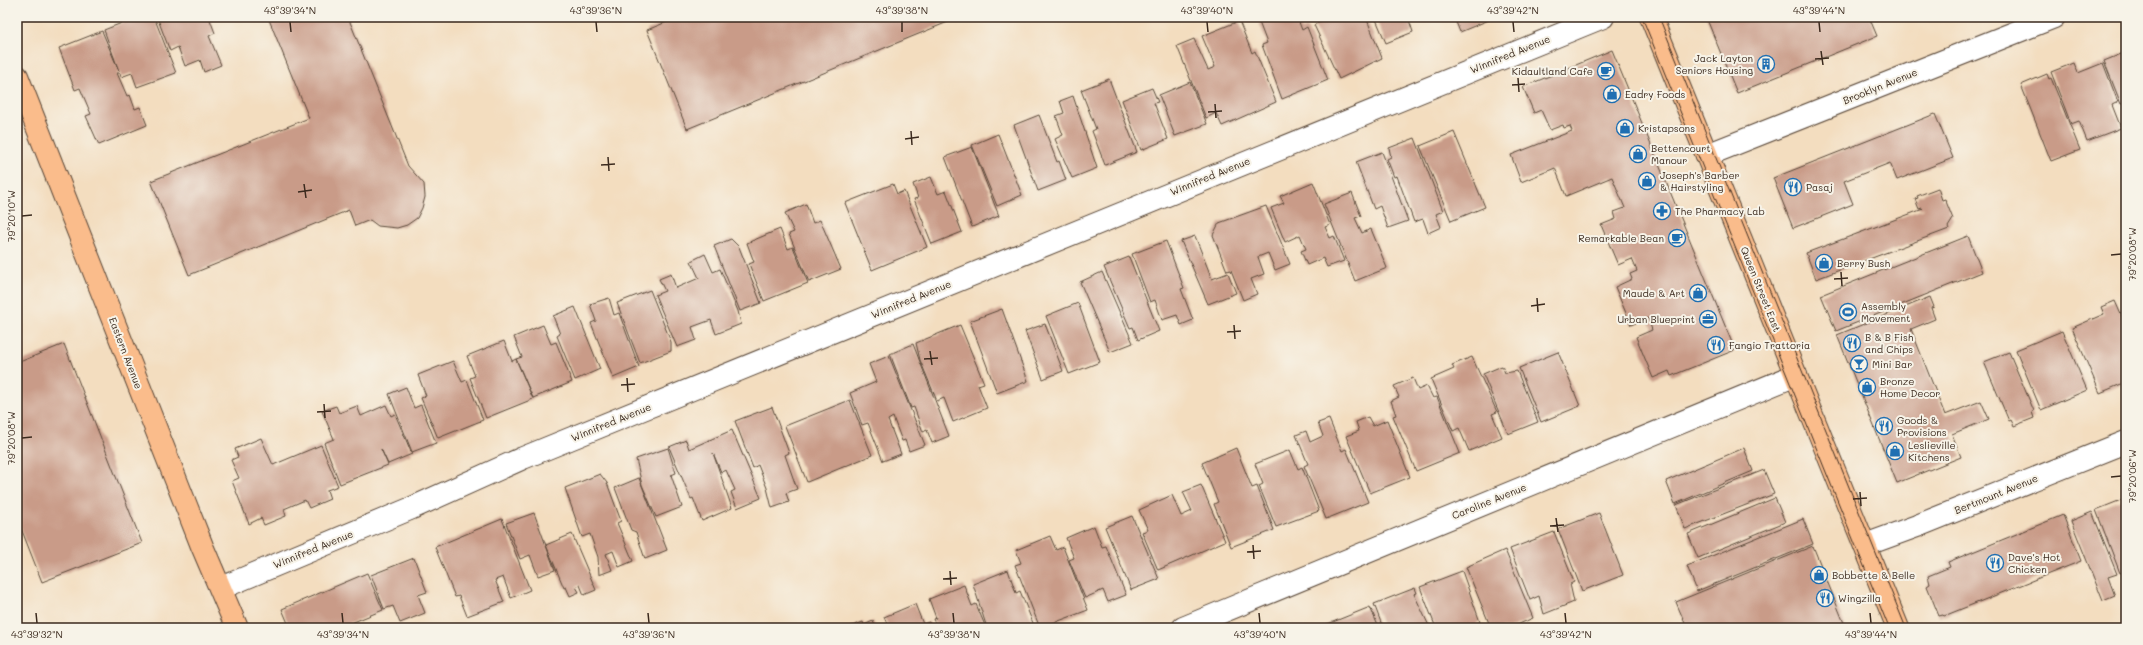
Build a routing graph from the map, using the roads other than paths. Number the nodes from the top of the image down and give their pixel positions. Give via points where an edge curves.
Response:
1 (1603, 17) edge
2 (1651, 17) edge
3 (2054, 17) edge
4 (17, 76) edge
5 (1707, 155) junction
6 (1796, 375) junction
7 (2126, 442) edge
8 (1865, 545) junction
9 (221, 588) junction
10 (237, 628) edge
11 (1183, 628) edge
12 (1898, 628) edge

1 - 9 street, Winnifred Avenue via 523,458 412,508
2 - 5 main road, Queen Street East
3 - 5 street, Brooklyn Avenue
4 - 9 main road, Eastern Avenue via 202,546
5 - 6 main road, Queen Street East
6 - 8 main road, Queen Street East
6 - 11 street, Caroline Avenue
7 - 8 street, Bertmount Avenue
8 - 12 main road, Queen Street East
9 - 10 main road, Eastern Avenue

